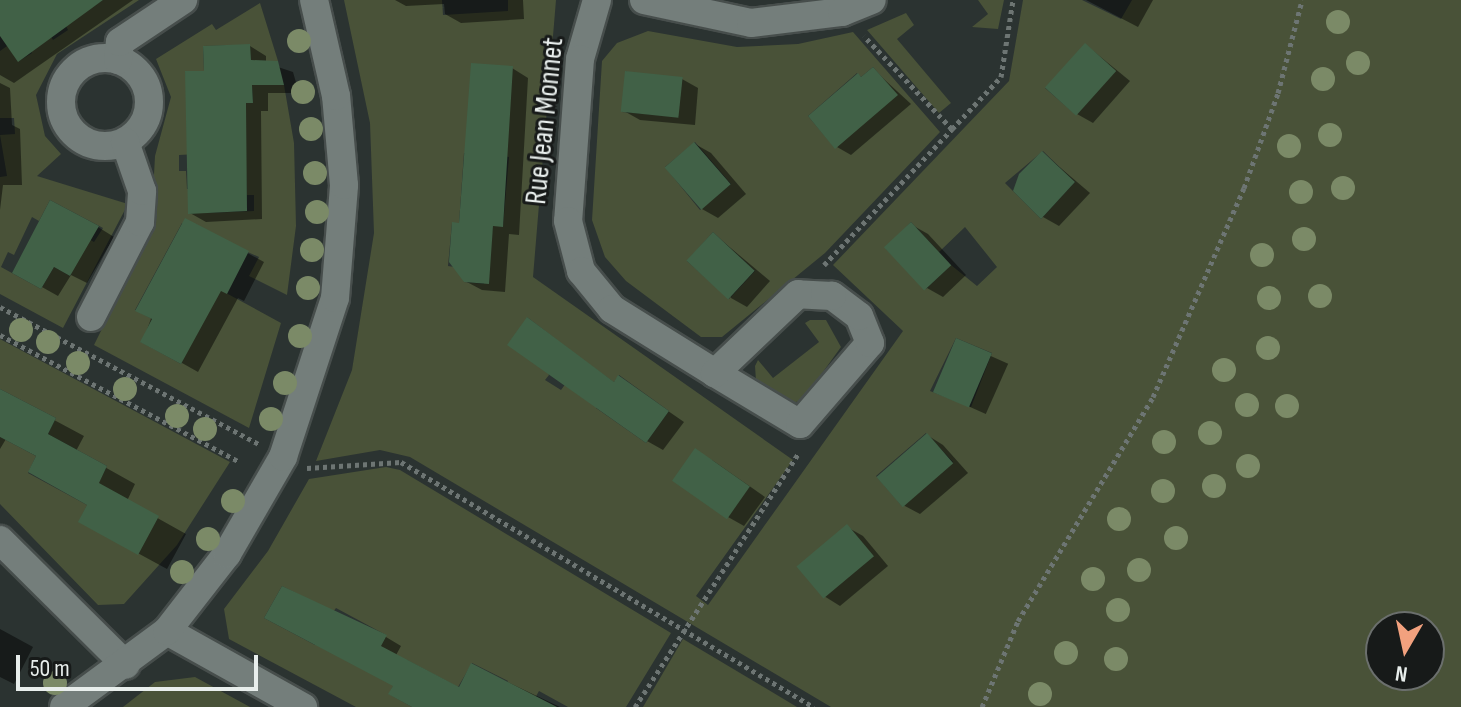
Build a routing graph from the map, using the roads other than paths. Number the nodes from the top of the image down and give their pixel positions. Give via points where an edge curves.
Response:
1 (183, 0) edge
2 (314, 0) edge
3 (597, 0) edge
4 (644, 0) edge
5 (872, 0) edge
6 (118, 60) junction
7 (125, 142) junction
8 (91, 317) dead end
9 (715, 373) junction
10 (0, 540) edge
11 (167, 631) junction
12 (126, 665) junction
13 (64, 707) edge
14 (303, 707) edge

1 - 6 street via 120,42
2 - 11 street via 336,96 344,185 335,298 283,457 227,554
3 - 9 street, Rue Jean Monnet via 580,59 568,221 581,271 612,309
4 - 5 street via 751,23 842,12
6 - 7 street via 141,76 150,102 142,128
6 - 7 street via 103,58 75,70 61,96 62,112 68,126 92,145
7 - 8 street via 142,191 140,222
9 - 9 street, Rue Jean Monnet via 798,294 832,296 859,316 870,343 800,424
10 - 12 street
11 - 12 street
11 - 14 street
12 - 13 street

